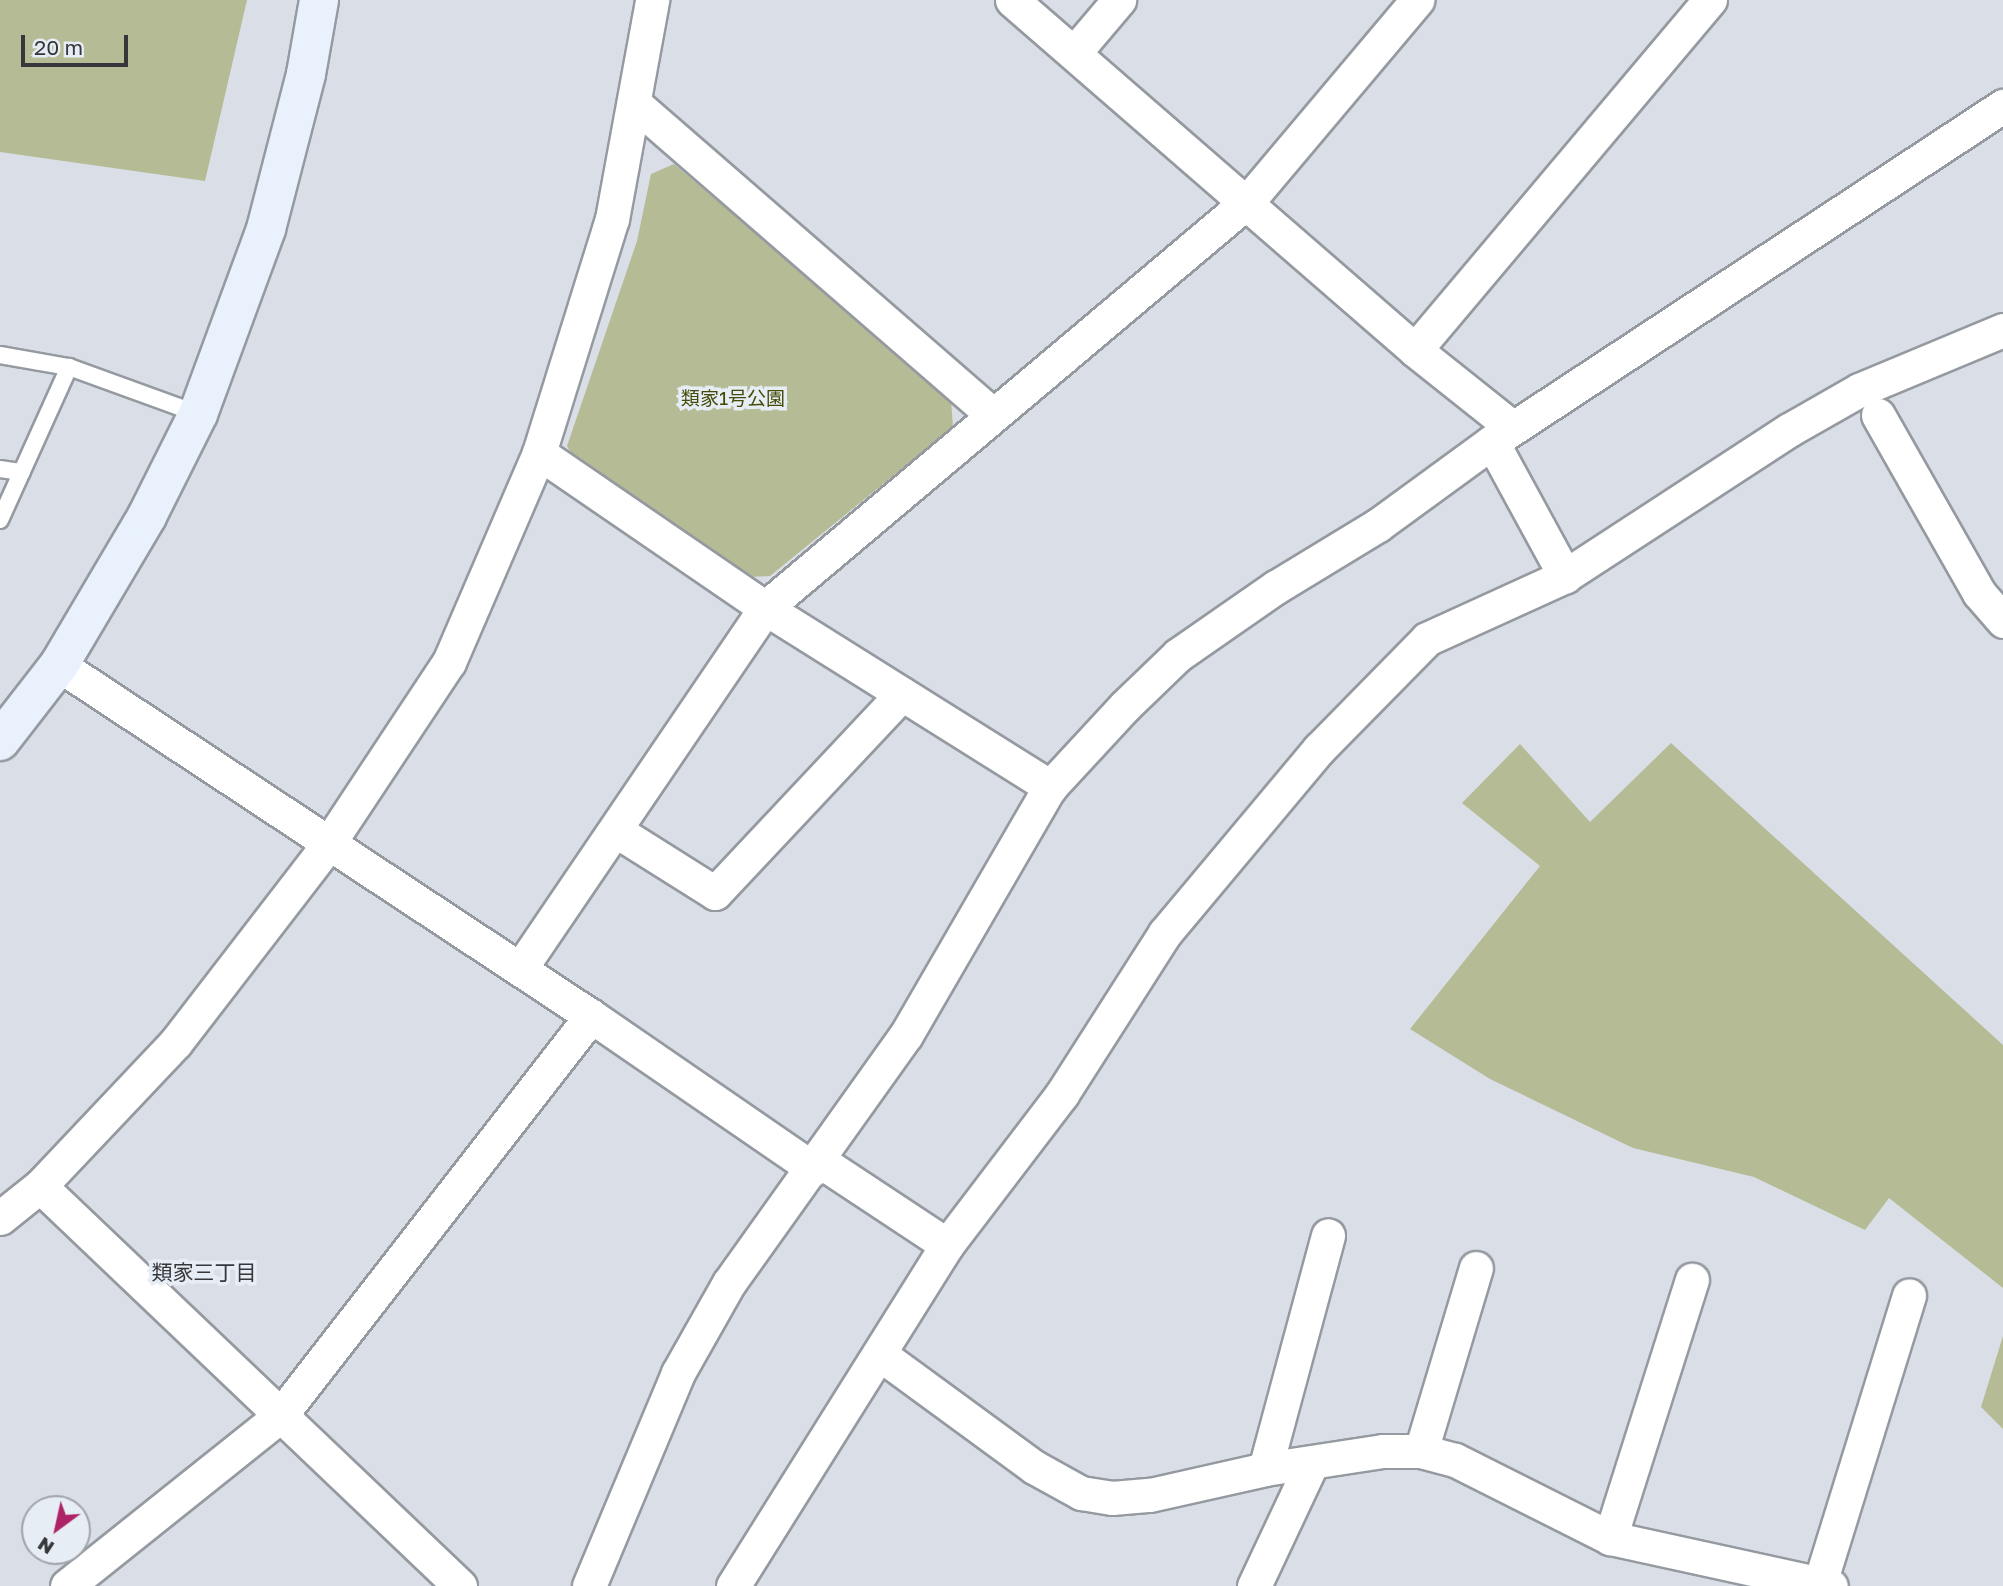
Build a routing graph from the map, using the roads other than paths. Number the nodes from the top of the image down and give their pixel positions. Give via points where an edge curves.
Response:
1 (319, 0) edge
2 (652, 0) edge
3 (1012, 0) edge
4 (1119, 0) edge
5 (1417, 0) edge
6 (1710, 0) edge
7 (1074, 53) junction
8 (634, 103) junction
9 (2003, 106) edge
10 (1248, 201) junction
11 (2003, 330) edge
12 (1415, 350) junction
13 (0, 355) edge
14 (69, 367) junction
15 (198, 414) junction
16 (992, 414) junction
17 (1878, 415) dead end
18 (1502, 435) junction
19 (539, 453) junction
20 (0, 469) edge
21 (22, 472) junction
22 (0, 520) edge
23 (1565, 576) junction
24 (765, 608) junction
25 (2003, 621) edge
26 (59, 665) junction
27 (902, 694) junction
28 (0, 741) edge
29 (1050, 787) junction
30 (615, 830) junction
31 (329, 843) junction
32 (520, 970) junction
33 (591, 1016) junction
34 (817, 1165) junction
35 (40, 1186) junction
36 (0, 1218) edge
37 (1328, 1235) dead end
38 (947, 1245) junction
39 (1476, 1268) dead end
40 (1692, 1280) dead end
41 (1909, 1295) dead end
42 (881, 1354) junction
43 (280, 1416) junction
44 (1421, 1451) junction
45 (1312, 1463) junction
46 (1265, 1469) junction
47 (1609, 1538) junction
48 (1706, 1573) edge
49 (79, 1582) edge
50 (1826, 1584) edge
51 (460, 1586) edge
52 (589, 1586) edge
53 (733, 1586) edge
54 (1254, 1586) edge

1 - 15 street via 306,74 267,229
2 - 8 street
3 - 7 street
4 - 7 street
5 - 10 street
6 - 12 street
7 - 10 street
8 - 16 street
8 - 19 street via 612,219
9 - 18 street
10 - 12 street
10 - 16 street
11 - 23 street via 1847,397
12 - 18 street
13 - 14 lane
14 - 15 lane
14 - 21 lane
15 - 26 street via 148,516
16 - 24 street
17 - 25 street via 1979,593
18 - 23 street
18 - 29 street via 1378,526 1276,587 1178,655
19 - 24 street
19 - 31 street via 449,662
20 - 21 lane
21 - 22 lane
23 - 38 street via 1427,639 1319,749 1166,933 1062,1094
24 - 27 street
24 - 30 street
26 - 28 street
26 - 31 street
27 - 29 street
27 - 30 street via 715,894
29 - 34 street via 906,1035
30 - 32 street
31 - 32 street
31 - 35 street via 176,1042
32 - 33 street
33 - 34 street
33 - 43 street
34 - 38 street
34 - 52 street via 729,1283 678,1373
35 - 36 street
35 - 43 street
37 - 46 street
38 - 42 street
39 - 44 street
40 - 47 street
41 - 50 street
42 - 46 street via 961,1417 1081,1493 1112,1498 1150,1495
42 - 53 street
43 - 49 street
43 - 51 street
44 - 45 street via 1383,1451
44 - 47 street via 1455,1460
45 - 46 street
45 - 54 street
47 - 48 street
48 - 50 street

